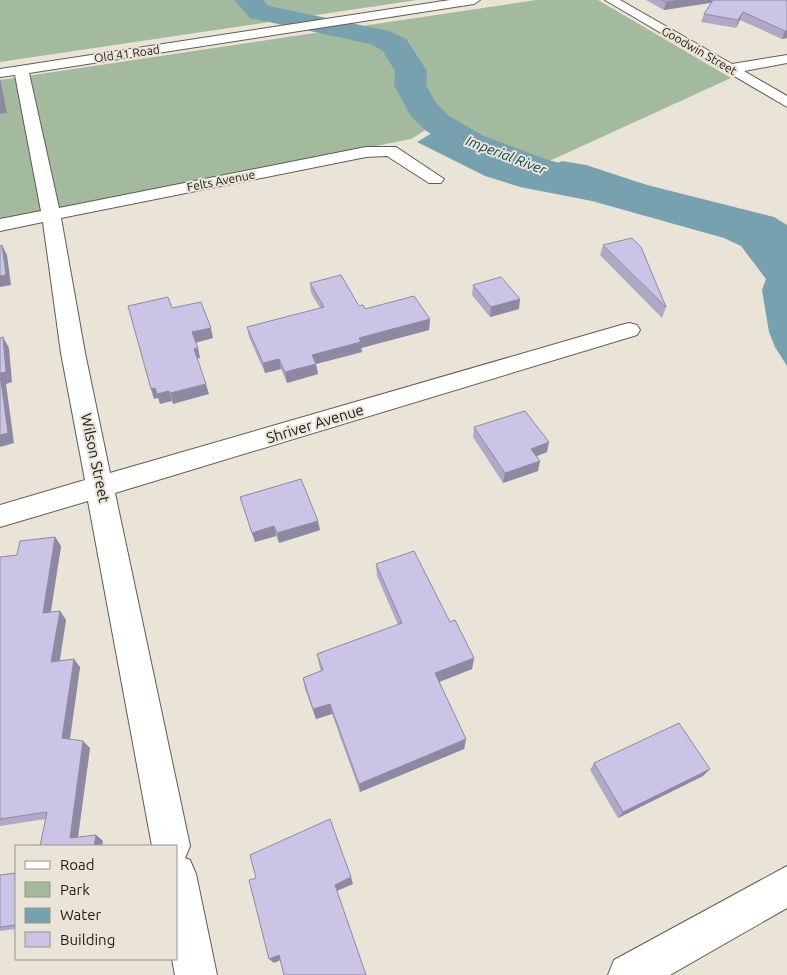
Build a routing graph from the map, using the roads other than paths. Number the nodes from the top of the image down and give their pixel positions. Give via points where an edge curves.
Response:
1 (474, 0) edge
2 (611, 0) edge
3 (253, 33) junction
4 (787, 58) edge
5 (730, 69) junction
6 (7, 70) edge
7 (787, 102) edge
8 (435, 179) dead end
9 (51, 215) junction
10 (0, 226) edge
11 (629, 330) dead end
12 (101, 487) junction
13 (0, 516) edge
14 (171, 845) edge
15 (178, 884) edge
16 (787, 886) edge
17 (196, 975) edge
18 (629, 975) edge

1 - 3 street, Old 41 Road
2 - 5 street, Goodwin Street
3 - 6 street, Old 41 Road
3 - 6 street, Old 41 Road via 212,36
4 - 5 street
5 - 7 street, Goodwin Street
6 - 9 street, Wilson Street
8 - 9 street, Felts Avenue via 390,151 366,152
9 - 10 street, Felts Avenue
9 - 12 street, Wilson Street
11 - 12 street, Shriver Avenue
12 - 13 street, Shriver Avenue
12 - 14 street, Wilson Street
15 - 17 street
16 - 18 street

